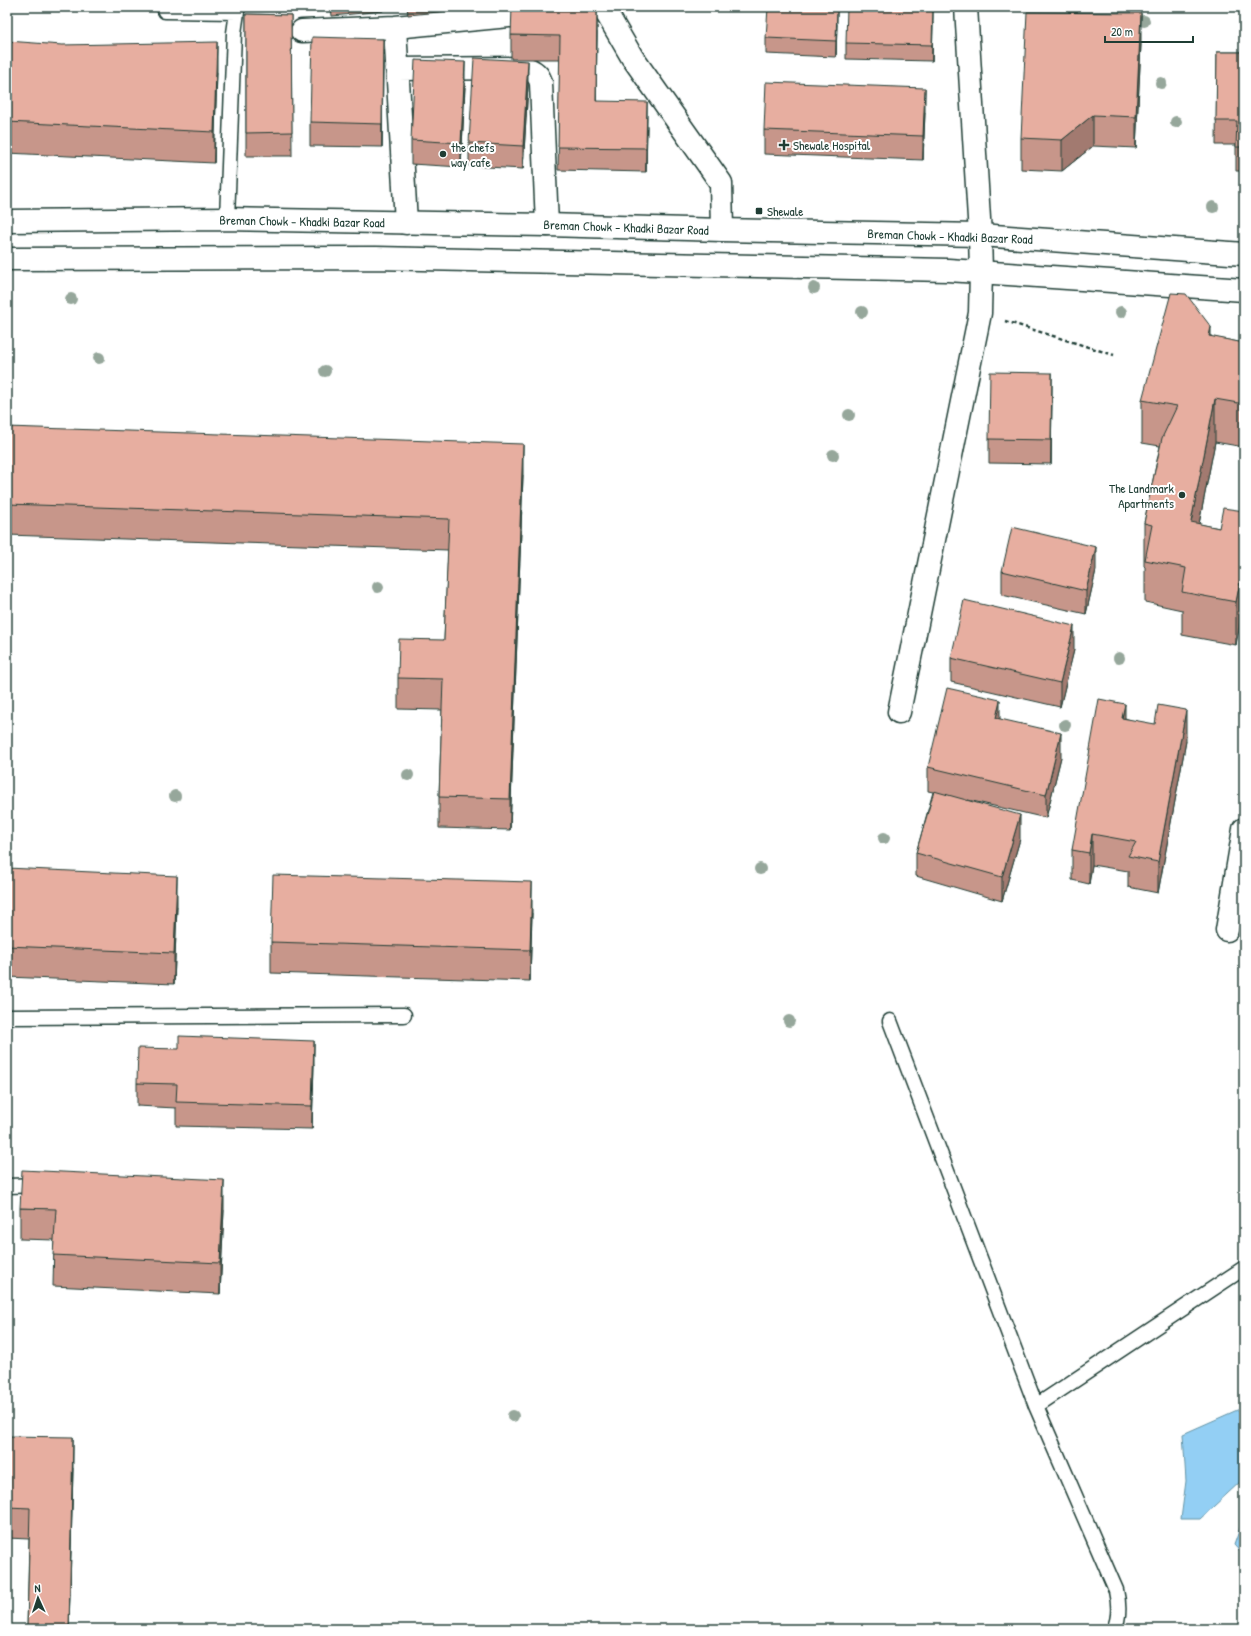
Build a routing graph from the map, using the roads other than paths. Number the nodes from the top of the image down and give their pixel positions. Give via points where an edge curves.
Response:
1 (603, 7) edge
2 (966, 7) edge
3 (165, 11) dead end
4 (395, 26) junction
5 (302, 31) dead end
6 (397, 69) junction
7 (227, 219) junction
8 (7, 221) edge
9 (406, 223) junction
10 (547, 225) junction
11 (722, 230) junction
12 (980, 235) junction
13 (1244, 254) edge
14 (7, 259) edge
15 (981, 271) junction
16 (1244, 290) edge
17 (899, 712) dead end
18 (1244, 829) edge
19 (1227, 930) dead end
20 (404, 1015) dead end
21 (7, 1017) edge
22 (890, 1021) dead end
23 (53, 1185) edge
24 (7, 1186) edge
25 (1244, 1268) edge
26 (1036, 1406) junction
27 (1114, 1629) edge

1 - 4 main road
1 - 11 main road via 632,57 721,183
2 - 12 main road
3 - 7 lane via 237,12
4 - 5 main road
4 - 6 main road
6 - 9 main road
6 - 10 main road via 524,68 536,72 541,83
7 - 8 main road, Breman Chowk - Khadki Bazar Road
7 - 9 main road, Breman Chowk - Khadki Bazar Road
9 - 10 main road, Breman Chowk - Khadki Bazar Road
10 - 11 main road, Breman Chowk - Khadki Bazar Road
11 - 12 main road, Breman Chowk - Khadki Bazar Road
12 - 13 main road, Breman Chowk - Khadki Bazar Road
12 - 15 main road
14 - 15 main road via 376,258
15 - 16 main road
15 - 17 main road via 980,313
18 - 19 main road
20 - 21 lane
22 - 26 lane
23 - 24 lane
25 - 26 lane
26 - 27 lane via 1116,1590 1118,1612

